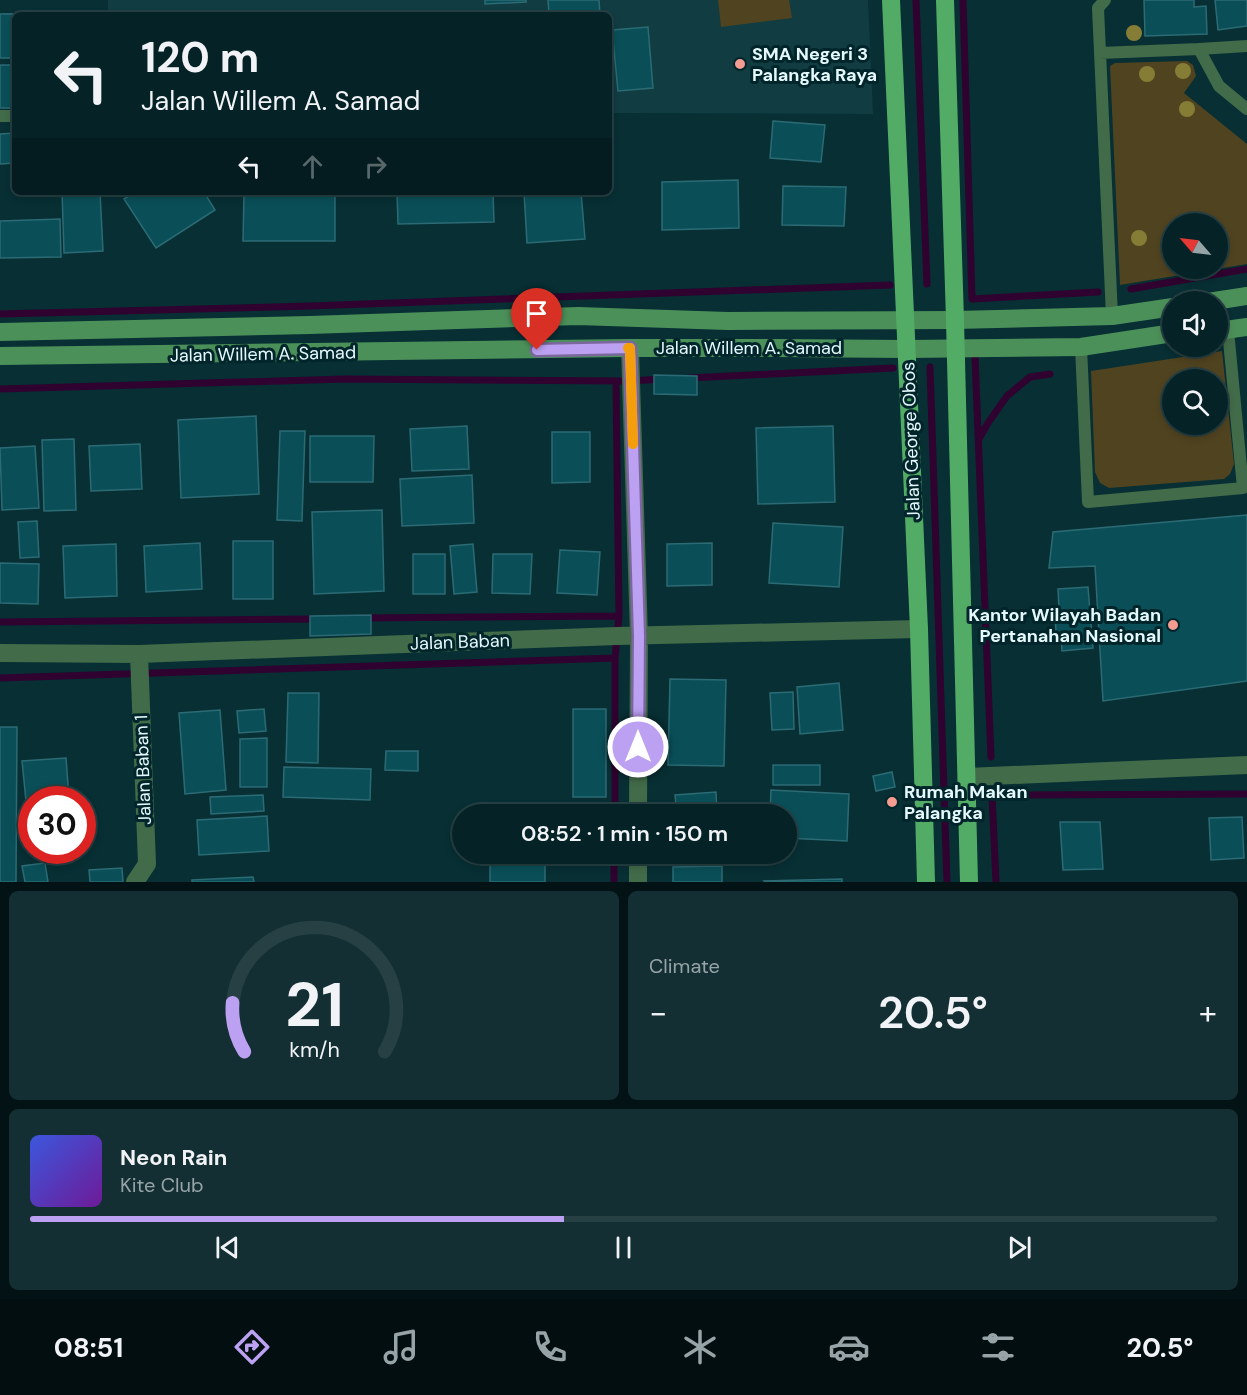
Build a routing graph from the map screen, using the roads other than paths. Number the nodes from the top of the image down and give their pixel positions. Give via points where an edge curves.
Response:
1 (891, 0) edge
2 (945, 0) edge
3 (1105, 0) edge
4 (1247, 46) edge
5 (1199, 49) junction
6 (1100, 53) junction
7 (1247, 109) edge
8 (1247, 296) edge
9 (1228, 299) edge
10 (1162, 309) edge
11 (1112, 316) junction
12 (905, 320) junction
13 (955, 320) junction
14 (279, 326) junction
15 (1247, 327) edge
16 (1228, 330) edge
17 (0, 332) edge
18 (1162, 335) edge
19 (1081, 347) junction
20 (630, 348) junction
21 (955, 348) junction
22 (907, 349) junction
23 (279, 354) junction
24 (0, 357) edge
25 (1227, 357) edge
26 (1245, 488) edge
27 (919, 628) junction
28 (639, 636) junction
29 (0, 653) edge
30 (139, 654) junction
31 (1247, 765) edge
32 (967, 777) junction
33 (638, 804) edge
34 (638, 864) edge
35 (135, 882) edge
36 (638, 882) edge
37 (926, 882) edge
38 (969, 882) edge

1 - 12 main road, Jalan George Obos
2 - 13 main road
3 - 6 lane via 1098,8
4 - 5 lane
5 - 6 lane
5 - 7 lane via 1219,86
6 - 11 lane
8 - 9 main road
10 - 11 main road, Jalan Willem A. Samad
11 - 13 main road, Jalan Willem A. Samad
12 - 13 main road, Jalan Willem A. Samad
12 - 14 main road, Jalan Willem A. Samad via 728,321 578,316
12 - 22 main road, Jalan George Obos
13 - 21 main road
14 - 17 main road, Jalan Willem A. Samad
14 - 23 main road
15 - 16 main road
18 - 19 main road, Jalan Willem A. Samad
19 - 21 main road, Jalan Willem A. Samad
19 - 26 lane via 1088,502
20 - 22 main road, Jalan Willem A. Samad
20 - 23 main road, Jalan Willem A. Samad
20 - 28 street
21 - 22 main road, Jalan Willem A. Samad
21 - 32 main road
22 - 27 main road, Jalan George Obos
23 - 24 main road, Jalan Willem A. Samad
25 - 26 lane
27 - 28 street, Jalan Baban
27 - 37 main road, Jalan George Obos
28 - 30 street, Jalan Baban
28 - 33 street
29 - 30 street, Jalan Baban
30 - 35 street, Jalan Baban 1 via 147,864
31 - 32 street
32 - 38 main road
34 - 36 street

